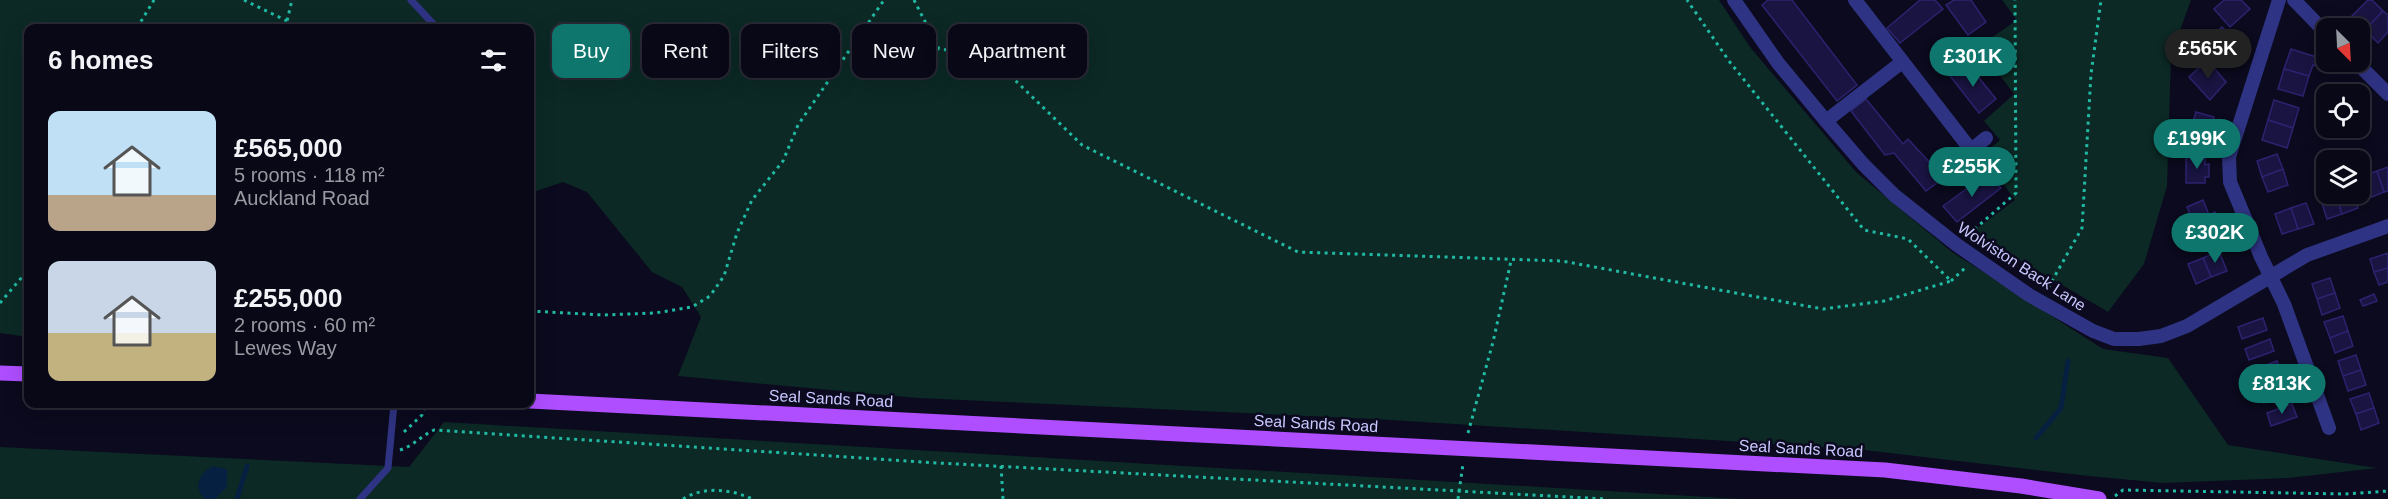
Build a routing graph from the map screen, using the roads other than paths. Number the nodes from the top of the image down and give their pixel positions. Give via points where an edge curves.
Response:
1 (411, 0) edge
2 (1734, 0) edge
3 (1856, 0) edge
4 (2279, 0) edge
5 (2294, 0) edge
6 (2316, 23) edge
7 (433, 24) edge
8 (1902, 62) junction
9 (2366, 72) edge
10 (2388, 94) edge
11 (1826, 122) junction
12 (1986, 138) dead end
13 (1971, 150) junction
14 (1958, 160) dead end
15 (2388, 226) edge
16 (2271, 276) junction
17 (0, 373) edge
18 (24, 374) edge
19 (534, 401) edge
20 (394, 408) edge
21 (2329, 428) dead end
22 (360, 499) edge
23 (2099, 499) edge

1 - 7 lane
2 - 11 street, Wolviston Back Lane
3 - 8 street
4 - 16 street via 2229,157 2230,182
5 - 6 street
8 - 11 street
8 - 13 street
9 - 10 street
11 - 16 street, Wolviston Back Lane via 1894,195 1957,245 2040,301 2114,339 2161,336 2187,326
12 - 13 street
13 - 14 street
15 - 16 street, Wolviston Back Lane via 2307,255
16 - 21 street
17 - 18 main road
19 - 23 main road, Seal Sands Road via 1886,470
20 - 22 lane via 387,468

